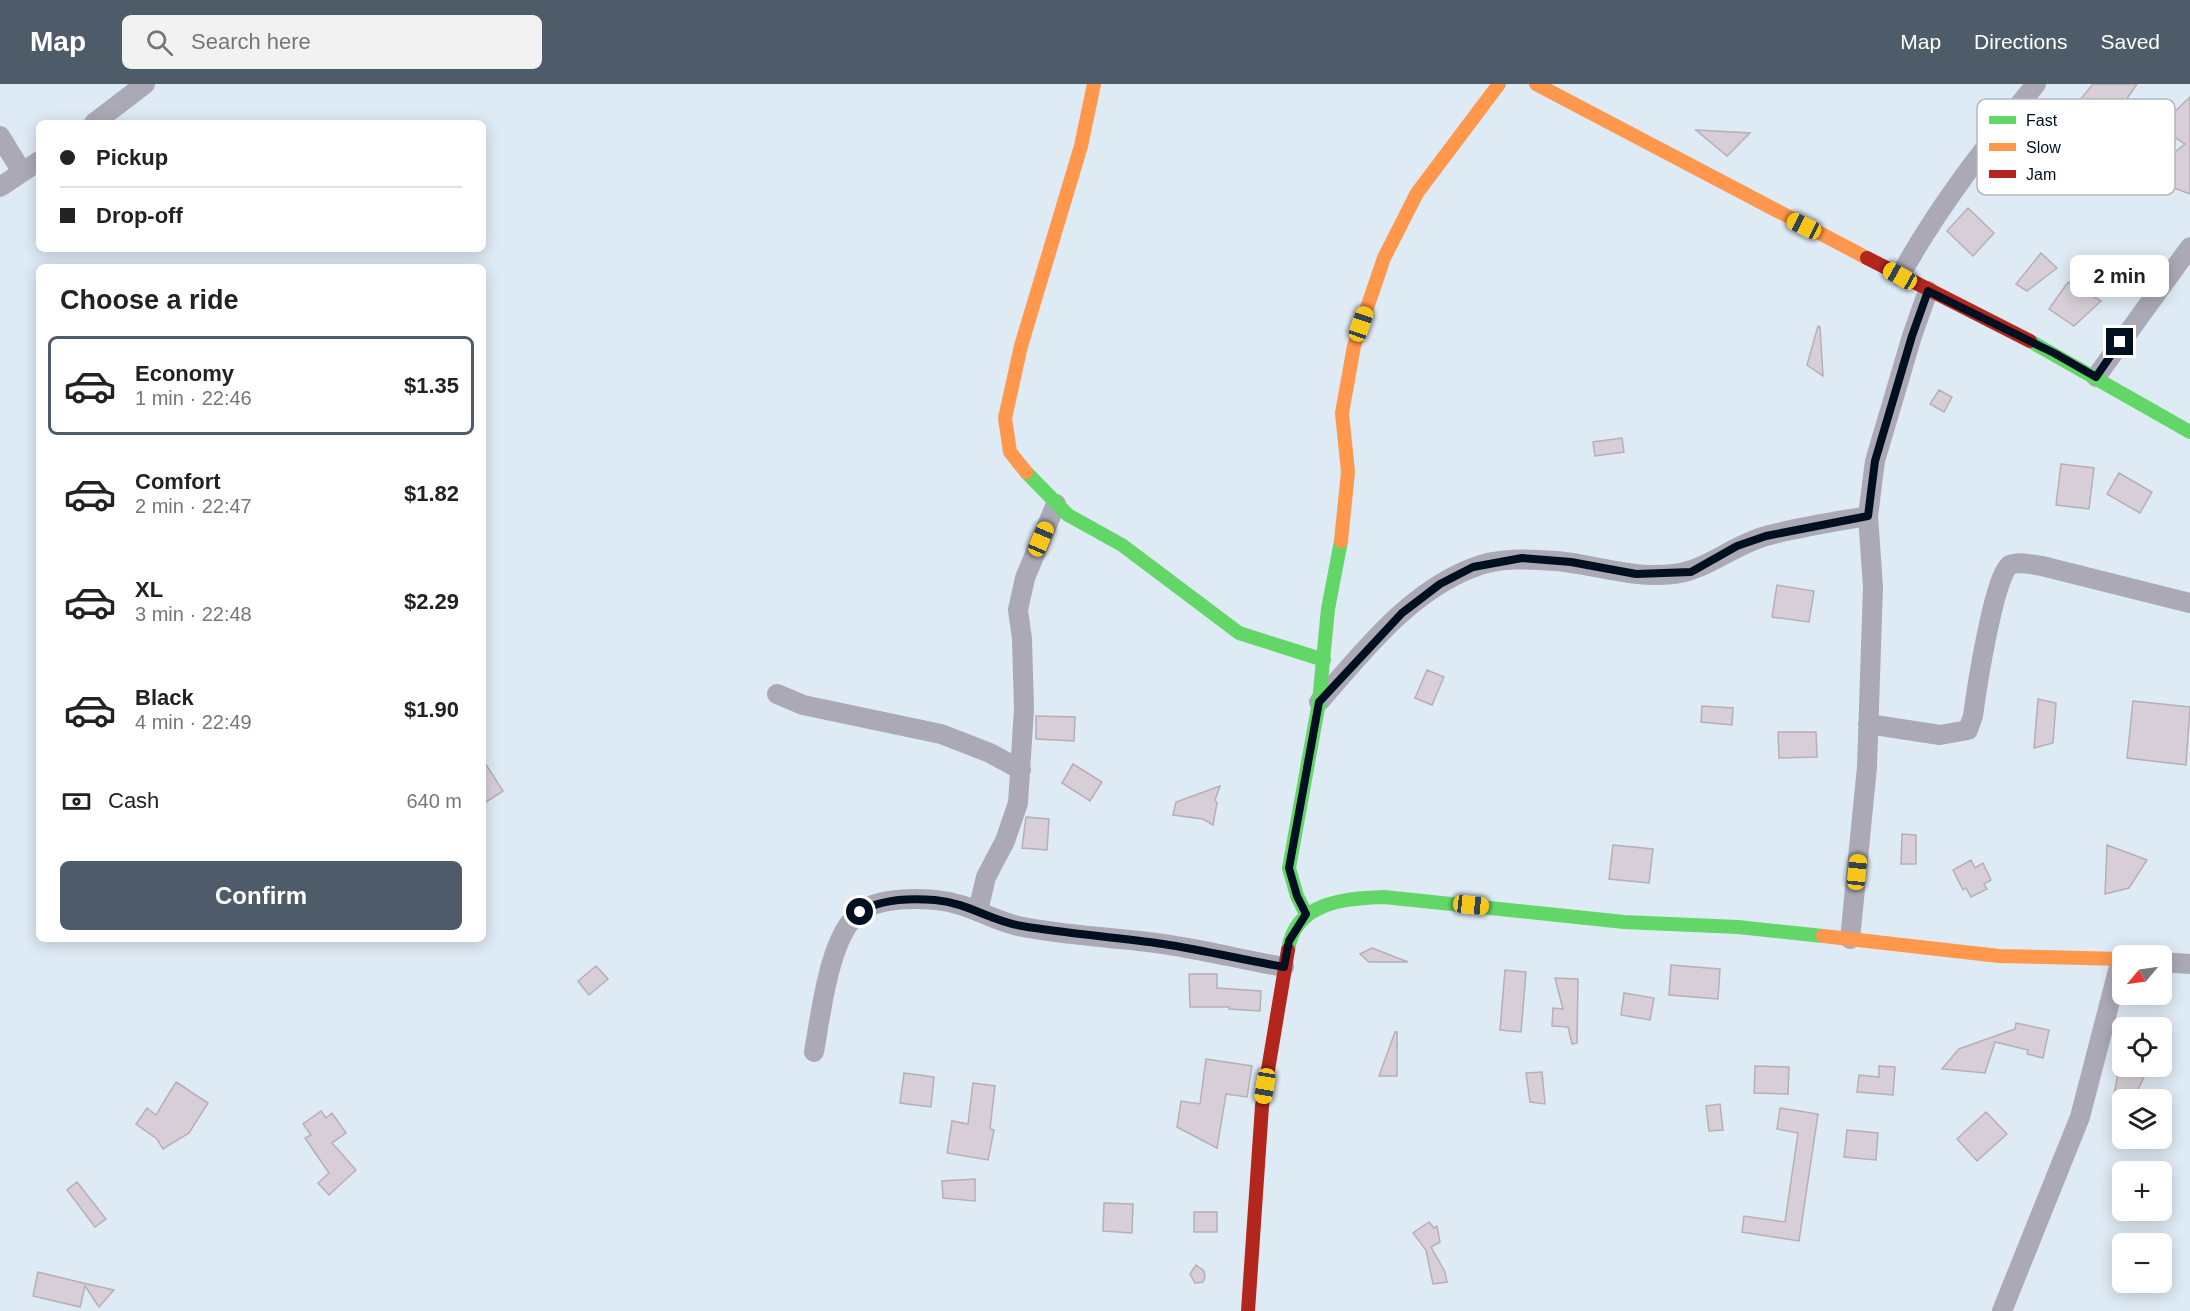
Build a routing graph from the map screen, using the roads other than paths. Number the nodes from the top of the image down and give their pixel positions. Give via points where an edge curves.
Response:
1 (145, 84) edge
2 (1094, 84) edge
3 (1499, 84) edge
4 (1536, 84) edge
5 (2036, 84) edge
6 (2024, 99) edge
7 (98, 120) edge
8 (0, 136) edge
9 (1977, 157) edge
10 (36, 162) edge
11 (22, 172) junction
12 (0, 187) edge
13 (2190, 247) edge
14 (1900, 276) junction
15 (1928, 291) junction
16 (2096, 377) junction
17 (2190, 432) edge
18 (1056, 504) junction
19 (1868, 516) junction
20 (2190, 603) edge
21 (1324, 660) junction
22 (777, 694) dead end
23 (1319, 702) junction
24 (1868, 724) junction
25 (1021, 770) junction
26 (978, 911) junction
27 (1306, 914) junction
28 (1850, 939) junction
29 (2112, 959) edge
30 (2172, 963) edge
31 (2190, 964) edge
32 (1284, 967) junction
33 (2112, 997) edge
34 (814, 1052) dead end
35 (1248, 1311) edge
36 (2002, 1311) edge

1 - 7 street
2 - 18 street via 1081,146 1021,346 1005,418 1010,452
3 - 21 street via 1417,194 1384,258 1354,345 1342,413 1348,472 1344,523 1328,609
4 - 14 street
5 - 6 street
8 - 11 street
9 - 14 street via 1931,220
10 - 11 street
11 - 12 street
13 - 16 street
14 - 15 street
15 - 16 street
15 - 19 street via 1875,461
16 - 17 street
18 - 21 street via 1068,515 1122,545 1239,633
18 - 25 street via 1025,578 1018,610 1024,710
19 - 23 street via 1766,536 1737,546 1691,572 1670,575 1522,558 1473,567 1440,584 1402,613
19 - 24 street via 1873,587
20 - 24 street via 2042,566 2010,565 2002,573 1996,595 1968,730 1940,735
21 - 23 street
22 - 25 street via 803,705 941,734
23 - 27 street via 1289,868
24 - 28 street
25 - 26 street via 1017,803 1005,841 986,877
26 - 32 street via 1019,926 1164,944
26 - 34 street via 935,900 900,900 868,906 860,912 844,931 835,954
27 - 28 street via 1349,898 1384,897 1624,922 1738,927
27 - 32 street via 1289,941
28 - 29 street via 1999,956
30 - 31 street
32 - 35 street via 1262,1106
33 - 36 street via 2080,1117

